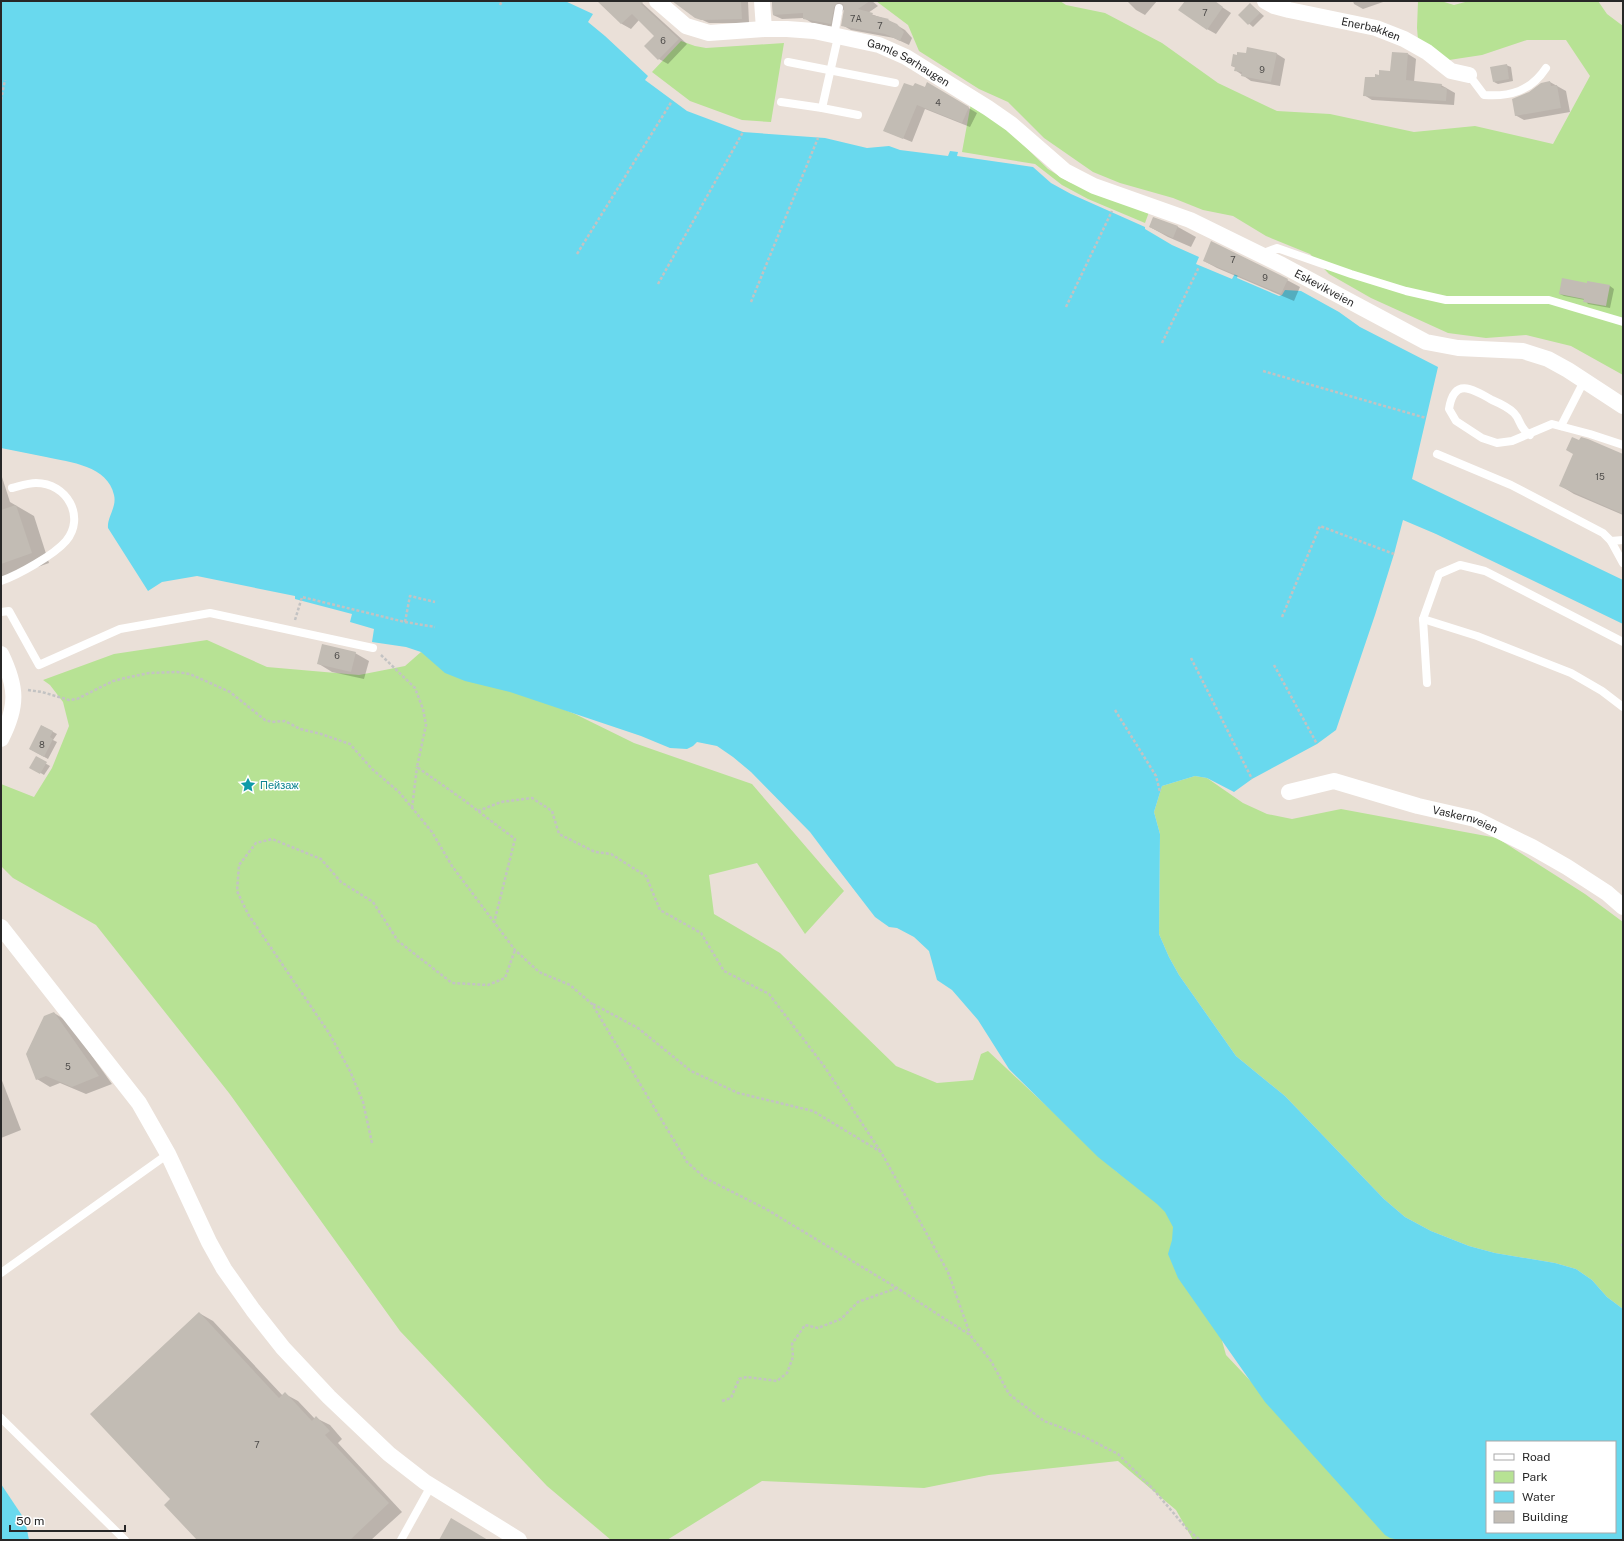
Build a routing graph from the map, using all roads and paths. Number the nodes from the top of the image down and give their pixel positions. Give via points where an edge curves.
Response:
1 (502, 1) edge
2 (657, 1) edge
3 (762, 1) edge
4 (1265, 1) edge
5 (500, 5) dead end
6 (839, 8) dead end
7 (764, 29) junction
8 (836, 37) junction
9 (788, 62) dead end
10 (1546, 68) dead end
11 (830, 70) junction
12 (1469, 75) joint
13 (5, 80) dead end
14 (895, 83) dead end
15 (1, 100) edge
16 (672, 101) dead end
17 (781, 102) dead end
18 (822, 108) junction
19 (858, 115) dead end
20 (743, 132) dead end
21 (818, 138) dead end
22 (1034, 143) joint
23 (1112, 211) dead end
24 (577, 254) dead end
25 (1260, 254) junction
26 (1199, 267) dead end
27 (658, 284) dead end
28 (751, 302) dead end
29 (1066, 307) dead end
30 (1623, 322) edge
31 (1162, 343) dead end
32 (1263, 371) dead end
33 (1584, 381) junction
34 (1623, 406) edge
35 (1426, 418) dead end
36 (1561, 426) junction
37 (1530, 435) junction
38 (1623, 446) edge
39 (1437, 454) dead end
40 (12, 488) dead end
41 (1623, 540) edge
42 (1611, 541) junction
43 (1394, 554) dead end
44 (1623, 563) edge
45 (1, 581) edge
46 (435, 602) dead end
47 (1, 612) edge
48 (1282, 617) dead end
49 (1423, 619) junction
50 (405, 622) junction
51 (435, 628) dead end
52 (291, 630) junction
53 (1623, 642) edge
54 (373, 648) joint
55 (1, 654) edge
56 (1191, 658) dead end
57 (1274, 664) dead end
58 (1427, 683) dead end
59 (14, 690) junction
60 (1623, 707) edge
61 (1115, 710) dead end
62 (1, 739) edge
63 (1317, 744) dead end
64 (417, 767) junction
65 (1252, 779) dead end
66 (1160, 792) dead end
67 (1289, 792) dead end
68 (412, 808) junction
69 (478, 811) junction
70 (1623, 907) edge
71 (494, 923) junction
72 (1, 927) edge
73 (515, 950) junction
74 (592, 1004) junction
75 (372, 1143) dead end
76 (881, 1152) junction
77 (168, 1154) junction
78 (1, 1273) edge
79 (897, 1288) junction
80 (970, 1335) junction
81 (722, 1401) dead end
82 (1, 1418) edge
83 (431, 1486) junction
84 (125, 1540) edge
85 (401, 1540) edge
86 (519, 1540) edge
87 (1200, 1540) edge

1 - 5 path
2 - 7 street, Gamle Sørhaugen via 686,26 708,33
3 - 7 street
4 - 12 street, Enerbakken via 1289,10 1376,28 1427,52 1451,71
6 - 8 lane
7 - 8 street, Gamle Sørhaugen via 814,31
8 - 11 lane
8 - 22 street, Gamle Sørhaugen via 879,45 906,57 988,108
9 - 11 lane
10 - 12 lane via 1541,76 1521,91 1499,96 1484,95
11 - 14 lane
11 - 18 lane
13 - 15 path
16 - 24 path
17 - 18 lane
18 - 19 lane
20 - 27 path
21 - 28 path
22 - 25 street, Eskevikveien via 1065,170 1094,186 1190,220
23 - 29 path
25 - 30 lane via 1277,248 1406,291 1446,300 1549,300
25 - 33 street, Eskevikveien via 1426,342 1458,348 1523,351 1548,359
26 - 31 path
32 - 35 path
33 - 34 street, Eskevikveien
33 - 36 lane
36 - 37 lane via 1552,424
36 - 38 lane
37 - 37 lane via 1497,443 1482,438 1456,421 1448,409 1451,398 1461,388 1469,388 1480,393 1514,413 1523,431
39 - 42 lane via 1511,485 1603,533
40 - 45 lane via 37,483 54,488 64,494 75,515 67,540 56,551
41 - 42 lane
42 - 44 lane
43 - 48 path via 1320,526
46 - 50 path via 410,596
47 - 52 lane via 9,611 39,665 120,629 210,613
49 - 53 lane via 1439,574 1460,564 1485,571
49 - 58 lane
49 - 60 lane via 1477,636 1571,673
50 - 51 path
50 - 52 path via 302,598
52 - 54 lane
54 - 64 path via 415,688 423,709 426,725
55 - 59 street
56 - 65 path
57 - 63 path
59 - 62 street via 13,710
59 - 68 path via 42,692 69,700 125,678 164,672 190,674 230,692 265,720 285,721 300,729 350,744
61 - 66 path via 1156,776
64 - 68 path
64 - 69 path
67 - 70 street, Vaskernveien via 1334,782 1475,819 1567,867
68 - 71 path via 432,832 452,866
69 - 71 path via 515,839
69 - 76 path via 501,802 532,798 552,811 559,834 595,852 611,854 646,876 660,910 701,933 724,971 770,994 824,1066
71 - 73 path
72 - 77 street via 139,1102
73 - 74 path via 539,972 570,985
73 - 75 path via 506,978 488,986 452,983 398,941 373,902 341,882 321,859 272,839 256,843 239,865 239,897 329,1033 350,1070 363,1102
74 - 76 path via 638,1028 691,1071 738,1093 813,1111
74 - 79 path via 687,1162 705,1178 766,1209
76 - 80 path via 948,1272
77 - 78 lane
77 - 83 street via 224,1269 278,1342 334,1402 389,1454
79 - 80 path
79 - 81 path via 858,1302 835,1322 818,1328 804,1325 792,1344 793,1357 787,1373 777,1381 746,1377 739,1379 731,1398
80 - 87 path via 991,1361 1009,1394 1044,1421 1081,1435 1118,1454
82 - 84 lane
83 - 85 lane
83 - 86 street

